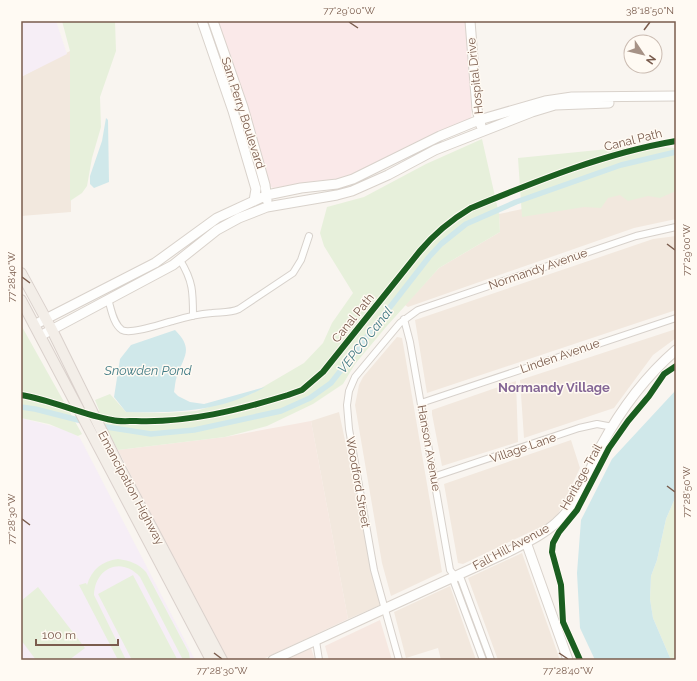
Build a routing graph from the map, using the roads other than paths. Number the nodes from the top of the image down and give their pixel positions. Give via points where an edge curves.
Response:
1 (202, 21) edge
2 (213, 21) edge
3 (470, 21) edge
4 (676, 96) edge
5 (676, 102) edge
6 (479, 120) junction
7 (482, 131) junction
8 (267, 195) junction
9 (254, 201) junction
10 (267, 207) junction
11 (676, 227) edge
12 (309, 236) dead end
13 (180, 260) junction
14 (21, 273) edge
15 (108, 299) junction
16 (21, 300) edge
17 (193, 316) junction
18 (676, 318) edge
19 (46, 319) junction
20 (404, 319) junction
21 (34, 325) junction
22 (52, 330) junction
23 (40, 336) junction
24 (676, 350) edge
25 (422, 403) junction
26 (613, 427) junction
27 (433, 477) junction
28 (526, 542) junction
29 (454, 576) junction
30 (384, 609) junction
31 (316, 641) junction
32 (208, 657) edge
33 (222, 660) edge
34 (273, 660) edge
35 (319, 660) edge
36 (399, 660) edge
37 (483, 660) edge
38 (491, 660) edge
39 (568, 660) edge

1 - 9 street, Sam Perry Boulevard via 252,174 256,188
2 - 8 street, Sam Perry Boulevard via 243,107
3 - 6 street, Hospital Drive
4 - 6 street via 561,98
5 - 7 street via 555,105
6 - 7 street, Hospital Drive
6 - 8 street via 440,136 353,179
7 - 10 street via 435,150 352,191
8 - 9 street
8 - 10 street, Sam Perry Boulevard
9 - 19 street via 217,218 155,262
10 - 13 street via 217,230
11 - 20 street, Normandy Avenue via 636,236 418,310
12 - 17 street via 297,268 284,281 239,309
13 - 15 street
13 - 17 street via 193,288
14 - 19 main road, Emancipation Highway
15 - 17 street via 112,314 120,327 126,331
15 - 22 street
16 - 21 main road, Emancipation Highway
18 - 25 street, Linden Avenue
19 - 21 street
19 - 22 main road, Emancipation Highway
20 - 25 street, Hanson Avenue
20 - 30 street, Woodford Street via 355,377 347,405 368,540
21 - 23 main road, Emancipation Highway
22 - 23 street
22 - 33 main road, Emancipation Highway via 107,444
23 - 32 main road, Emancipation Highway
24 - 26 street, Fall Hill Avenue via 651,375
25 - 27 street, Hanson Avenue
26 - 27 street, Village Lane via 597,424 579,428
26 - 28 street, Fall Hill Avenue via 572,505 545,532
27 - 29 street, Hanson Avenue via 450,570
28 - 29 street, Fall Hill Avenue
28 - 39 street
29 - 30 street, Fall Hill Avenue
29 - 37 street, Hanson Avenue
29 - 38 street, Hanson Avenue via 461,579
30 - 31 street, Fall Hill Avenue
30 - 36 street, Woodford Street
31 - 34 street, Fall Hill Avenue
31 - 35 street

